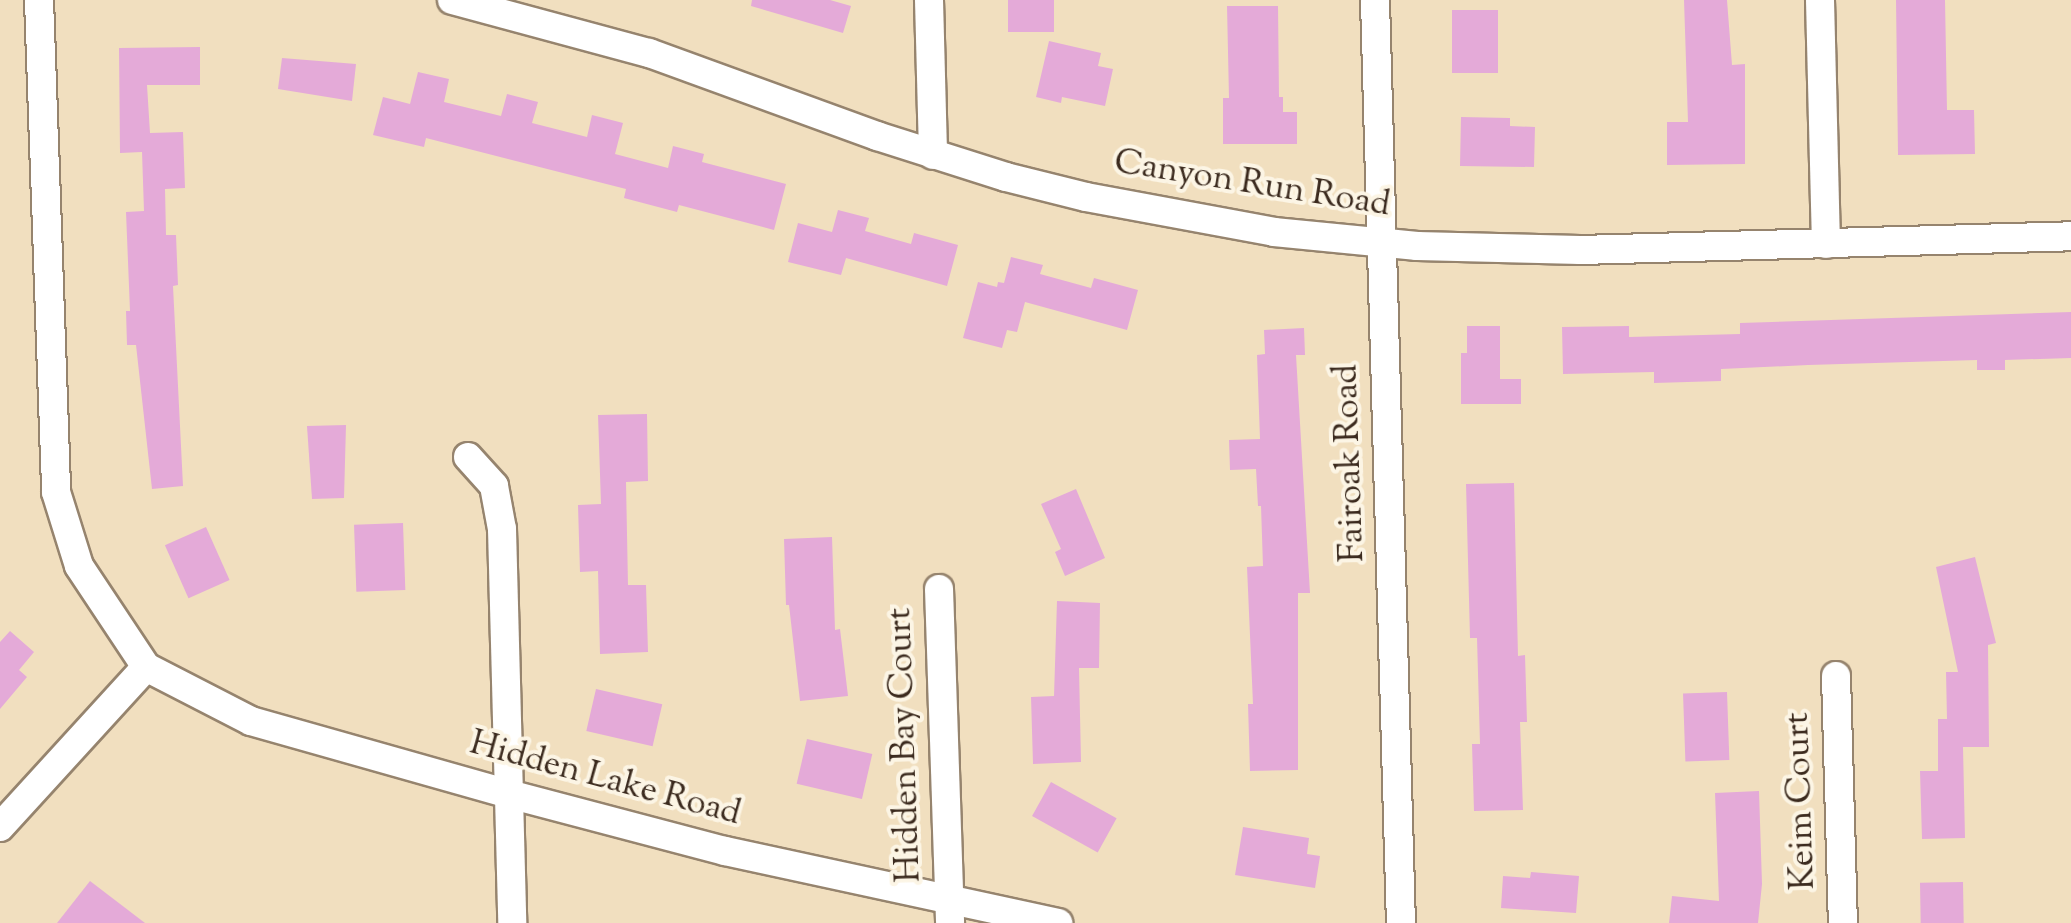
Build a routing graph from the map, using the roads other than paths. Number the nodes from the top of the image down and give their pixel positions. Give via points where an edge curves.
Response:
1 (39, 0) edge
2 (452, 0) edge
3 (930, 0) edge
4 (1374, 0) edge
5 (1820, 0) edge
6 (487, 3) edge
7 (934, 154) junction
8 (2071, 236) edge
9 (1382, 244) junction
10 (1826, 244) junction
11 (468, 457) dead end
12 (939, 588) dead end
13 (146, 667) junction
14 (1836, 676) dead end
15 (508, 794) junction
16 (0, 827) edge
17 (950, 911) edge
18 (512, 923) edge
19 (1058, 923) edge
20 (1401, 923) edge
21 (1843, 923) edge

1 - 13 street via 56,492 79,566
2 - 6 street, Canyon Run Road
3 - 7 street
4 - 9 street, Fairoak Road
5 - 10 street
6 - 7 street, Canyon Run Road
7 - 9 street, Canyon Run Road via 1086,197 1208,222
8 - 10 street, Canyon Run Road
9 - 10 street, Canyon Run Road via 1580,250
9 - 20 street, Fairoak Road
11 - 15 street via 494,486 500,507
12 - 17 street, Hidden Bay Court
13 - 15 street, Hidden Lake Road via 250,721
13 - 16 street
14 - 21 street, Keim Court
15 - 17 street, Hidden Lake Road
15 - 18 street
17 - 19 street, Hidden Lake Road

